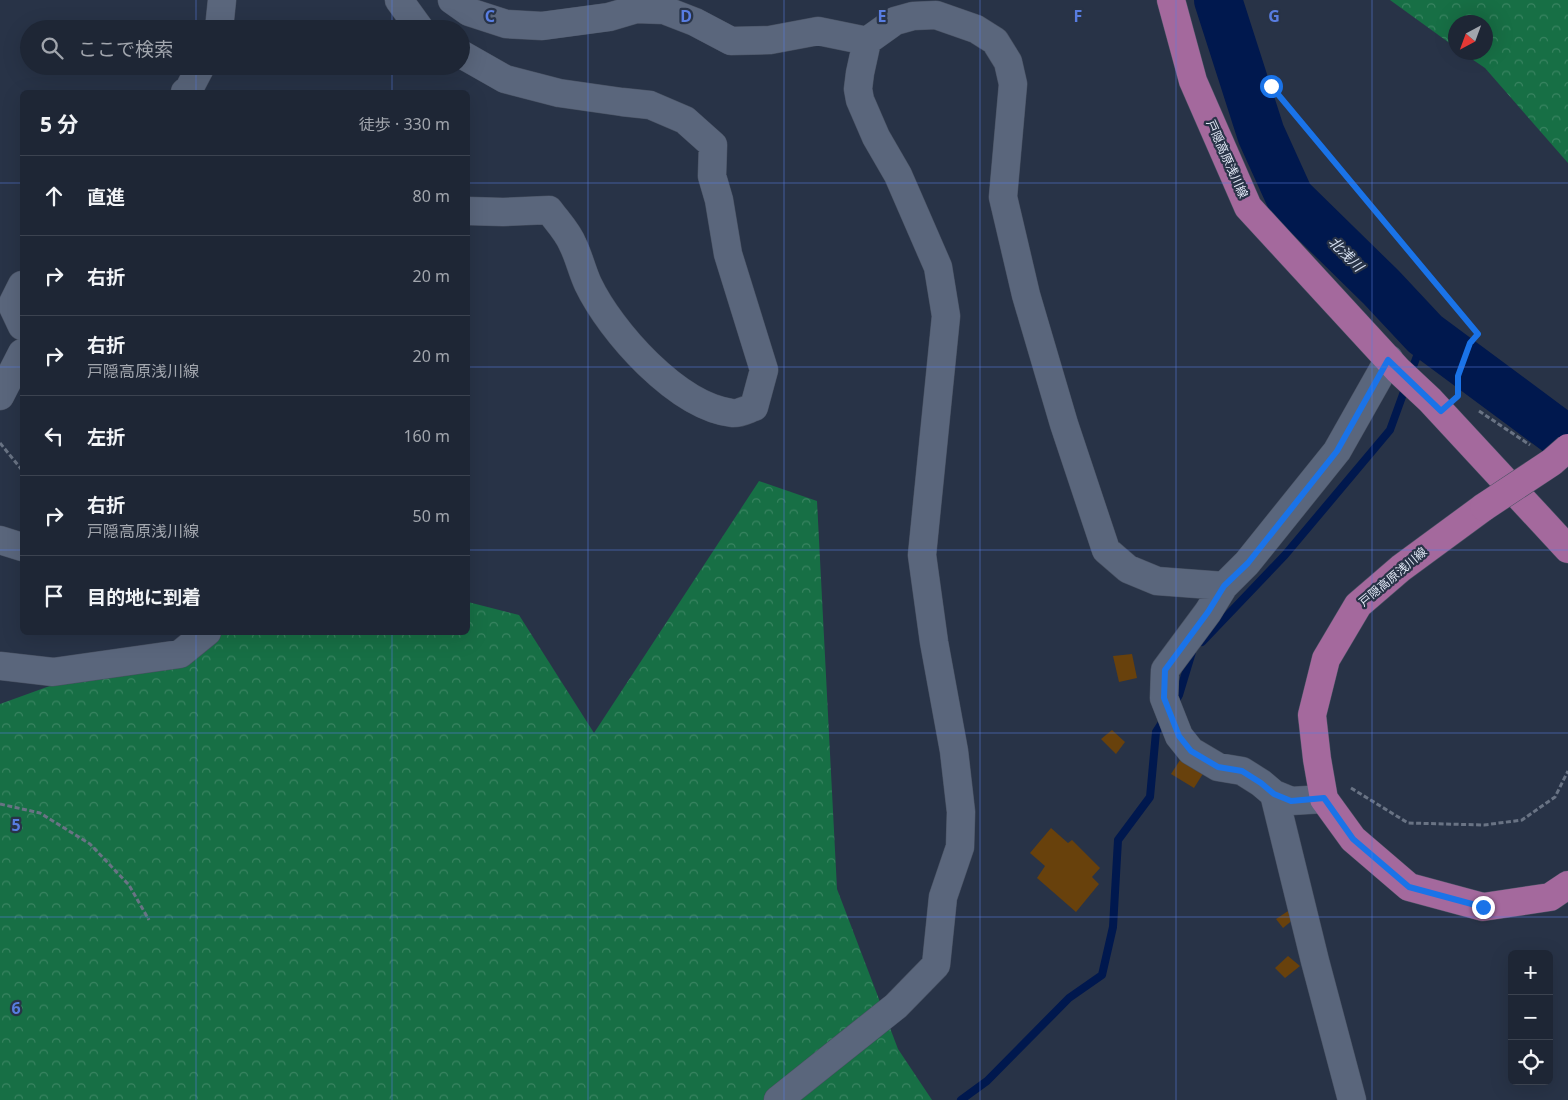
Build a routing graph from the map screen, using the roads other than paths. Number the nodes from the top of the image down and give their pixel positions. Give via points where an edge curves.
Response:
1 (222, 0) edge
2 (399, 0) edge
3 (452, 0) edge
4 (1171, 0) edge
5 (220, 20) edge
6 (413, 20) edge
7 (867, 40) junction
8 (470, 59) edge
9 (196, 75) edge
10 (188, 90) edge
11 (470, 211) edge
12 (20, 289) edge
13 (20, 322) edge
14 (20, 357) edge
15 (1394, 365) junction
16 (0, 396) edge
17 (1568, 448) edge
18 (0, 540) edge
19 (20, 546) edge
20 (1568, 549) edge
21 (1224, 586) junction
22 (203, 635) edge
23 (0, 666) edge
24 (1274, 794) junction
25 (1324, 798) junction
26 (1568, 885) edge
27 (780, 1098) edge
28 (1352, 1100) edge

1 - 5 street
2 - 6 street
3 - 7 street via 470,12 506,24 542,26 610,17 636,9 664,10 731,41 770,40 818,31
4 - 15 main road, 戸隠高原浅川線 via 1193,81 1248,207
7 - 21 street via 895,21 936,15 976,29 995,41 1008,62 1013,84 1003,197 1026,295 1106,550 1128,569 1157,581
7 - 27 street via 858,89 860,100 898,175 938,267 946,316 922,555 954,750 962,812 960,847 943,897 936,965 896,1006
8 - 11 street via 505,79 559,93 650,105 685,120 713,145 712,176 728,254 764,370 754,407 734,414 702,404 665,381 608,318 588,284 573,243 549,210
9 - 10 street
12 - 13 street via 12,305
14 - 16 street
15 - 20 main road, 戸隠高原浅川線
15 - 21 street via 1337,451 1248,563
17 - 25 main road, 戸隠高原浅川線, bridge via 1400,568 1358,605 1326,659 1312,714
18 - 19 street
21 - 24 street via 1165,670 1164,698 1179,736 1191,751 1218,767 1242,771
22 - 23 street via 180,654 53,672
24 - 25 street via 1291,801
24 - 28 street
25 - 26 main road, 戸隠高原浅川線 via 1353,839 1409,887 1483,907 1550,897

